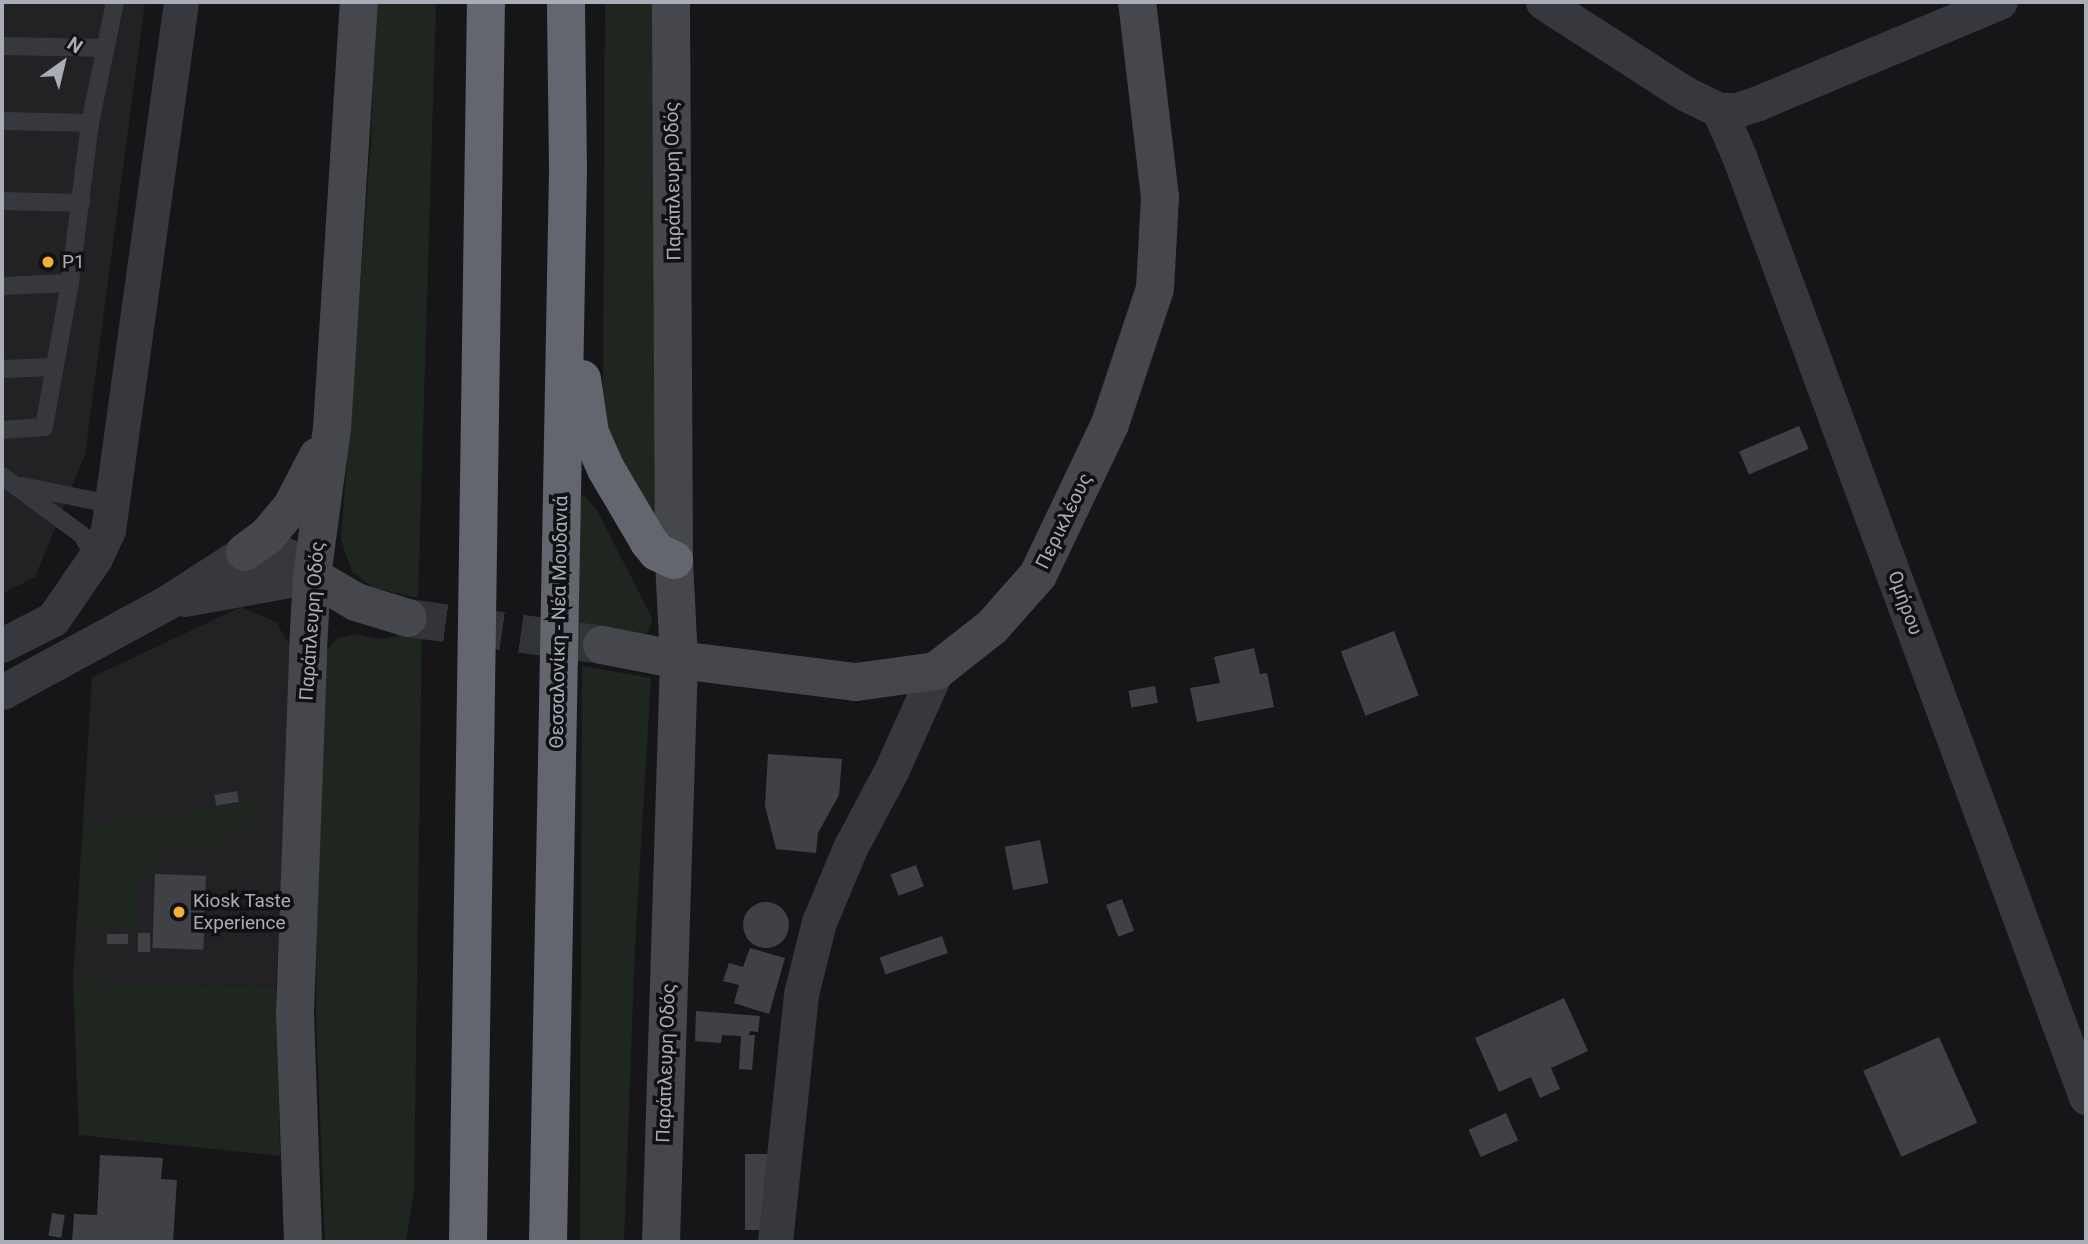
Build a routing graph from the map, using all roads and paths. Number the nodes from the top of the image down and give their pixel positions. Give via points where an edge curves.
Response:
1 (115, 2) edge
2 (181, 2) edge
3 (359, 2) edge
4 (486, 2) edge
5 (566, 2) edge
6 (671, 2) edge
7 (1138, 2) edge
8 (1543, 2) edge
9 (2000, 2) edge
10 (2, 46) edge
11 (105, 48) junction
12 (1719, 110) junction
13 (2, 121) edge
14 (90, 122) junction
15 (568, 170) junction
16 (2, 201) edge
17 (82, 203) junction
18 (70, 283) junction
19 (2, 286) edge
20 (52, 367) junction
21 (2, 369) edge
22 (332, 429) junction
23 (2, 430) edge
24 (2, 476) edge
25 (18, 485) junction
26 (115, 489) junction
27 (245, 552) junction
28 (95, 558) junction
29 (674, 560) junction
30 (312, 576) junction
31 (166, 603) junction
32 (408, 618) tunnel mouth
33 (2, 645) edge
34 (602, 645) tunnel mouth
35 (679, 660) junction
36 (936, 671) junction
37 (2, 692) edge
38 (2086, 1097) edge
39 (467, 1239) edge
40 (303, 1242) edge
41 (548, 1242) edge
42 (661, 1242) edge
43 (775, 1242) edge

1 - 11 lane
2 - 26 street
3 - 22 street, Παράπλευρη Οδός
4 - 39 highway
5 - 15 highway, Θεσσαλονίκη - Νέα Μουδανιά
6 - 29 street, Παράπλευρη Οδός
7 - 36 street, Περικλέους via 1160,197 1156,289 1110,424 1038,575 992,627
8 - 12 street via 1684,93
9 - 12 street via 1758,103
10 - 11 lane
11 - 14 lane
12 - 38 street, Ομήρου
13 - 14 lane
14 - 17 lane
15 - 29 highway via 577,247 583,397 590,433 649,542
15 - 41 highway, Θεσσαλονίκη - Νέα Μουδανιά
16 - 17 lane
17 - 18 lane
18 - 19 lane
18 - 20 lane
20 - 21 lane
20 - 23 lane via 44,427
22 - 27 street via 292,506 267,536
22 - 30 street, Παράπλευρη Οδός
24 - 25 lane
25 - 26 lane via 100,502
25 - 28 lane via 82,535
26 - 28 street via 108,530
27 - 30 street via 284,554 295,558
27 - 31 street
28 - 33 street via 53,619
29 - 35 street, Παράπλευρη Οδός
30 - 31 street
30 - 32 street via 356,602
30 - 40 street, Παράπλευρη Οδός via 295,1012
31 - 37 street
34 - 35 street
35 - 36 street via 856,682
35 - 42 street, Παράπλευρη Οδός
36 - 43 street via 819,922 801,993

